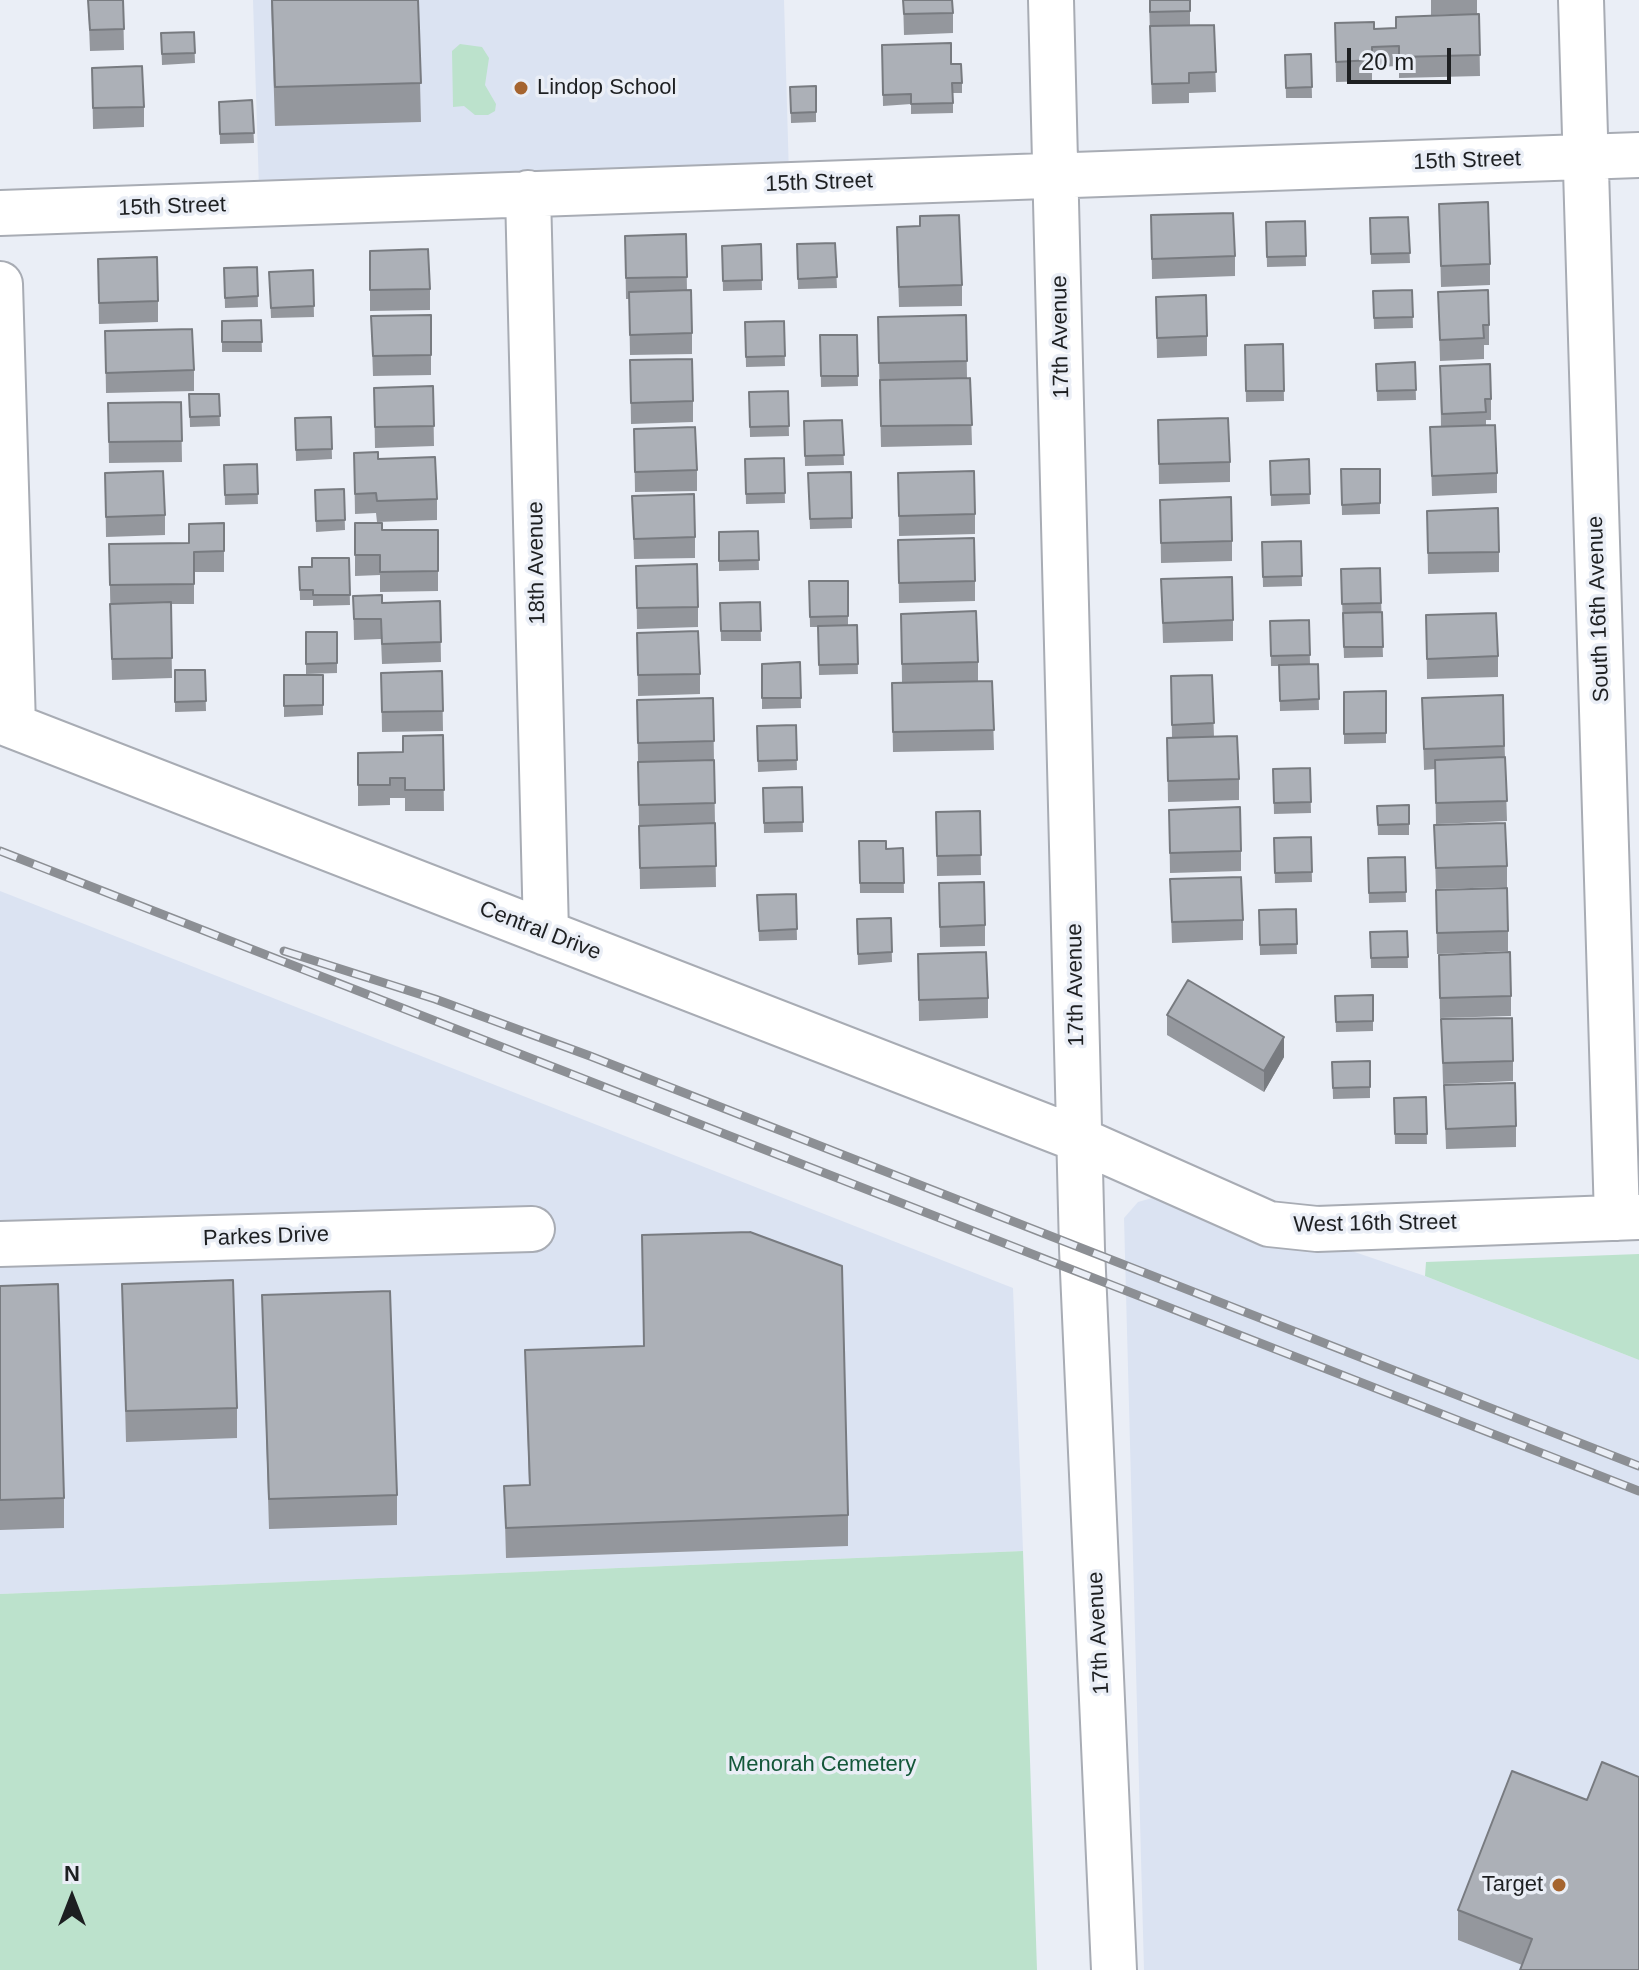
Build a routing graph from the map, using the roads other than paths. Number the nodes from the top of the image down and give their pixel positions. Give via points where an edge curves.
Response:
1 (1051, 0) edge
2 (1581, 0) edge
3 (1639, 155) edge
4 (1586, 156) junction
5 (1057, 175) junction
6 (528, 193) junction
7 (0, 213) edge
8 (0, 284) edge
9 (6, 724) edge
10 (546, 933) junction
11 (1080, 1140) junction
12 (1628, 1217) edge
13 (532, 1229) dead end
14 (0, 1244) edge
15 (1114, 1970) edge

1 - 5 street, 17th Avenue
2 - 4 street, South 16th Avenue
3 - 4 street, 15th Street
4 - 5 street, 15th Street
4 - 12 street, South 16th Avenue
5 - 6 street, 15th Street
5 - 11 street, 17th Avenue
6 - 7 street, 15th Street
6 - 10 street, 18th Avenue
8 - 9 street
9 - 10 street, Central Drive
10 - 11 street, Central Drive
11 - 12 street, West 16th Street via 1269,1224 1317,1229
11 - 15 street, 17th Avenue
13 - 14 street, Parkes Drive

